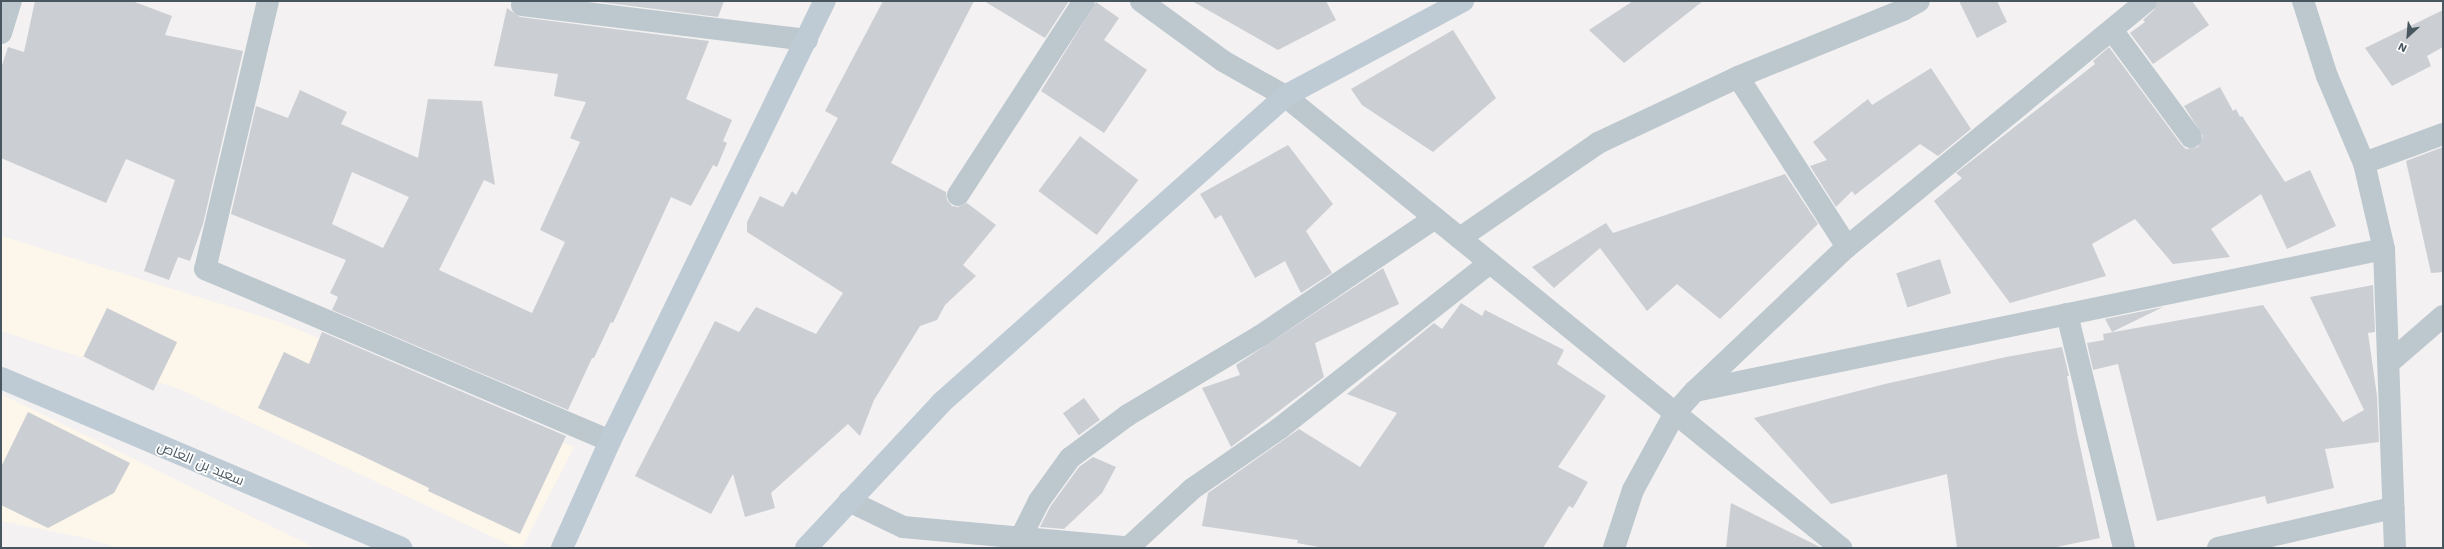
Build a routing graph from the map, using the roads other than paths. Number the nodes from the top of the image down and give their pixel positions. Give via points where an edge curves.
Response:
1 (11, 1) edge
2 (268, 1) edge
3 (826, 1) edge
4 (1084, 1) edge
5 (1141, 1) edge
6 (1463, 1) edge
7 (1919, 1) edge
8 (2146, 1) edge
9 (2311, 4) edge
10 (522, 5) dead end
11 (2112, 30) junction
12 (1, 33) edge
13 (807, 40) junction
14 (1738, 77) junction
15 (1285, 96) junction
16 (2443, 134) edge
17 (2191, 137) dead end
18 (2364, 163) junction
19 (958, 195) dead end
20 (1435, 218) junction
21 (1460, 238) junction
22 (1847, 247) junction
23 (2384, 249) junction
24 (1490, 263) junction
25 (2067, 314) junction
26 (2443, 316) edge
27 (2390, 362) junction
28 (1, 378) edge
29 (1695, 391) junction
30 (1675, 413) junction
31 (610, 441) junction
32 (849, 501) junction
33 (2393, 508) junction
34 (1021, 536) junction
35 (401, 548) edge
36 (562, 548) edge
37 (806, 548) edge
38 (1132, 548) edge
39 (1614, 548) edge
40 (1841, 548) edge
41 (2124, 548) edge
42 (2218, 548) edge
43 (2396, 548) edge

1 - 12 street
2 - 31 street via 205,269
3 - 13 main road
4 - 19 street
5 - 15 street via 1223,61
6 - 15 main road
7 - 14 street via 1903,10
8 - 11 street
9 - 18 street via 2327,76
10 - 13 street
11 - 17 street
11 - 22 street
13 - 31 main road
14 - 21 street via 1598,143
14 - 22 street
15 - 20 street
15 - 32 main road via 941,403
16 - 18 street
18 - 23 street
20 - 21 street
20 - 34 street via 1260,336 1128,415 1070,458 1039,500
21 - 24 street
22 - 29 street
23 - 25 street
23 - 27 street
24 - 30 street
24 - 38 street via 1280,428 1192,489
25 - 29 street
25 - 41 street
26 - 27 street
27 - 33 street
28 - 35 main road, سعيد بن العاص
29 - 30 street
30 - 39 street via 1633,490
30 - 40 street
31 - 36 main road
32 - 34 street via 904,527
32 - 37 main road
33 - 42 street
33 - 43 street
34 - 38 street

